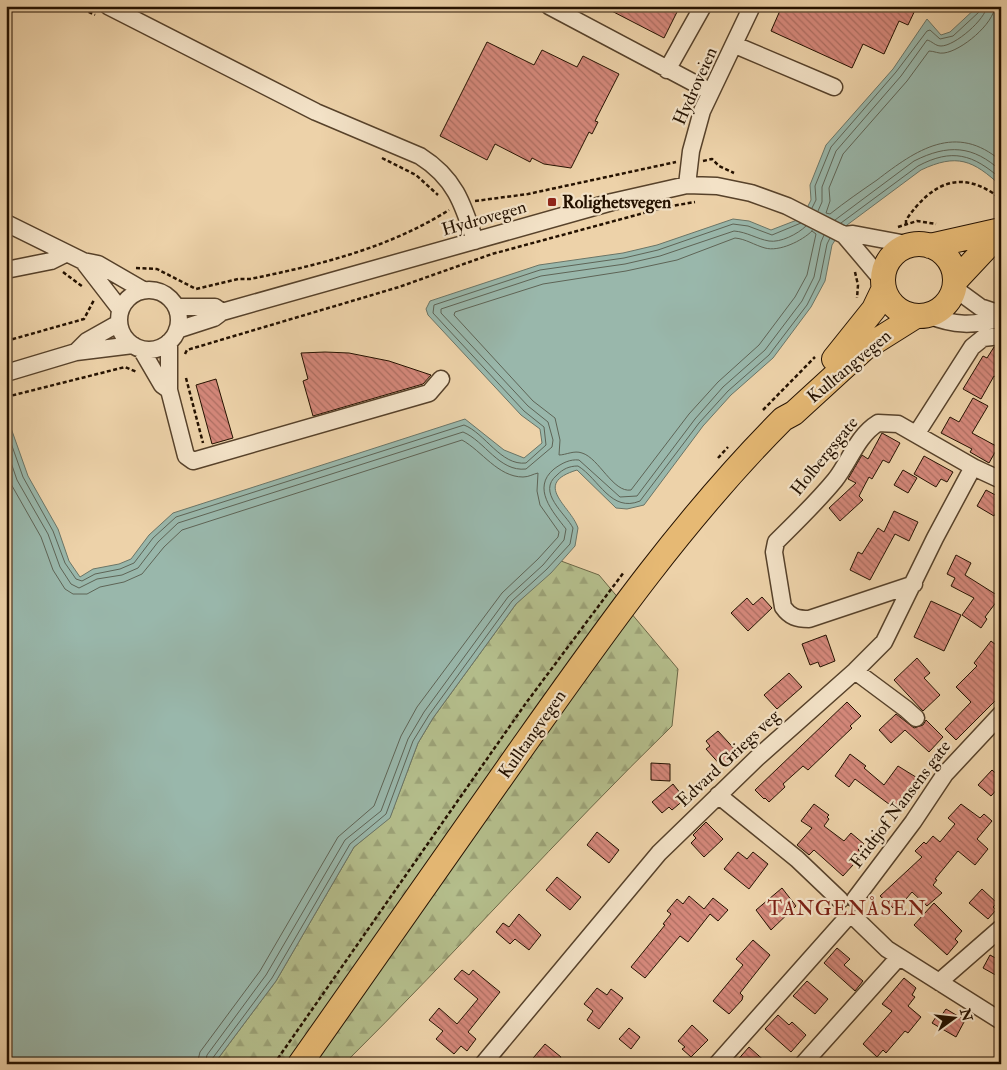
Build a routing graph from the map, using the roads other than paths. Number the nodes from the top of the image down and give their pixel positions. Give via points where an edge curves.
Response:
1 (108, 6) edge
2 (549, 6) edge
3 (703, 6) edge
4 (752, 6) edge
5 (735, 45) junction
6 (667, 70) junction
7 (834, 86) dead end
8 (711, 92) junction
9 (687, 185) junction
10 (6, 223) edge
11 (1001, 231) edge
12 (844, 235) junction
13 (916, 238) junction
14 (475, 241) junction
15 (67, 253) junction
16 (83, 261) junction
17 (6, 270) edge
18 (954, 284) junction
19 (883, 285) junction
20 (143, 290) junction
21 (176, 306) junction
22 (222, 312) junction
23 (1001, 314) edge
24 (120, 316) junction
25 (922, 316) junction
26 (1001, 318) edge
27 (173, 336) junction
28 (1001, 336) edge
29 (137, 347) junction
30 (76, 352) junction
31 (6, 373) edge
32 (441, 379) dead end
33 (169, 390) junction
34 (783, 419) junction
35 (917, 433) junction
36 (973, 467) junction
37 (1001, 480) edge
38 (914, 584) junction
39 (855, 671) junction
40 (1001, 714) edge
41 (916, 718) dead end
42 (718, 795) junction
43 (848, 899) junction
44 (850, 920) junction
45 (1001, 928) edge
46 (899, 957) junction
47 (939, 982) junction
48 (1001, 1021) edge
49 (300, 1064) edge
50 (483, 1064) edge
51 (717, 1064) edge
52 (803, 1064) edge

1 - 14 street via 316,112 420,156 446,176 463,205
2 - 6 street
3 - 6 street
4 - 5 street, Hydroveien
5 - 7 street
5 - 8 street, Hydroveien
6 - 8 street
8 - 9 street, Hydroveien via 702,111 689,162
9 - 12 street, Hydrovegen via 717,186 751,193 787,206
9 - 14 street, Hydrovegen via 612,202
10 - 15 street
11 - 13 highway
11 - 18 highway
12 - 13 street
12 - 19 street
13 - 18 highway via 948,259
13 - 19 highway via 891,258 884,271
14 - 22 street, Hydrovegen
15 - 16 street
15 - 17 street via 50,261
16 - 20 street via 98,264
16 - 24 street
18 - 23 street via 980,307
18 - 25 highway via 945,305
19 - 25 highway via 895,307 905,314
19 - 34 highway, Kulltangvegen via 874,309 855,335 789,408
20 - 21 street via 162,293
20 - 24 street via 129,297
21 - 22 street, Hydrovegen via 215,307
21 - 27 street via 178,318
22 - 27 street, Hydrovegen
24 - 29 street via 123,336
24 - 30 street
25 - 26 street via 958,325
25 - 34 highway, Kulltangvegen via 865,348 794,413
27 - 29 street via 156,349
27 - 33 street
28 - 35 street via 983,338 972,347
29 - 30 street
29 - 33 street via 162,385
30 - 31 street
32 - 33 street via 429,393 193,461 188,460
34 - 49 highway, Kulltangvegen via 709,500 621,610
35 - 36 street, Holbergsgate
35 - 38 street, Holbergsgate via 888,422 870,428 836,479 776,542 774,552 784,607 788,614 801,619
36 - 37 street, Holbergsgate
36 - 38 street, Edvard Griegs veg
38 - 39 street, Edvard Griegs veg via 884,642
39 - 41 street
39 - 42 street, Edvard Griegs veg
40 - 43 street, Fridtjof Nansens gate via 945,774 913,822
42 - 43 street
42 - 50 street, Edvard Griegs veg via 659,853
43 - 44 street via 861,909
43 - 44 street via 836,905 836,912 838,918
44 - 46 street
44 - 51 street
45 - 47 street
46 - 47 street
46 - 52 street
47 - 48 street

